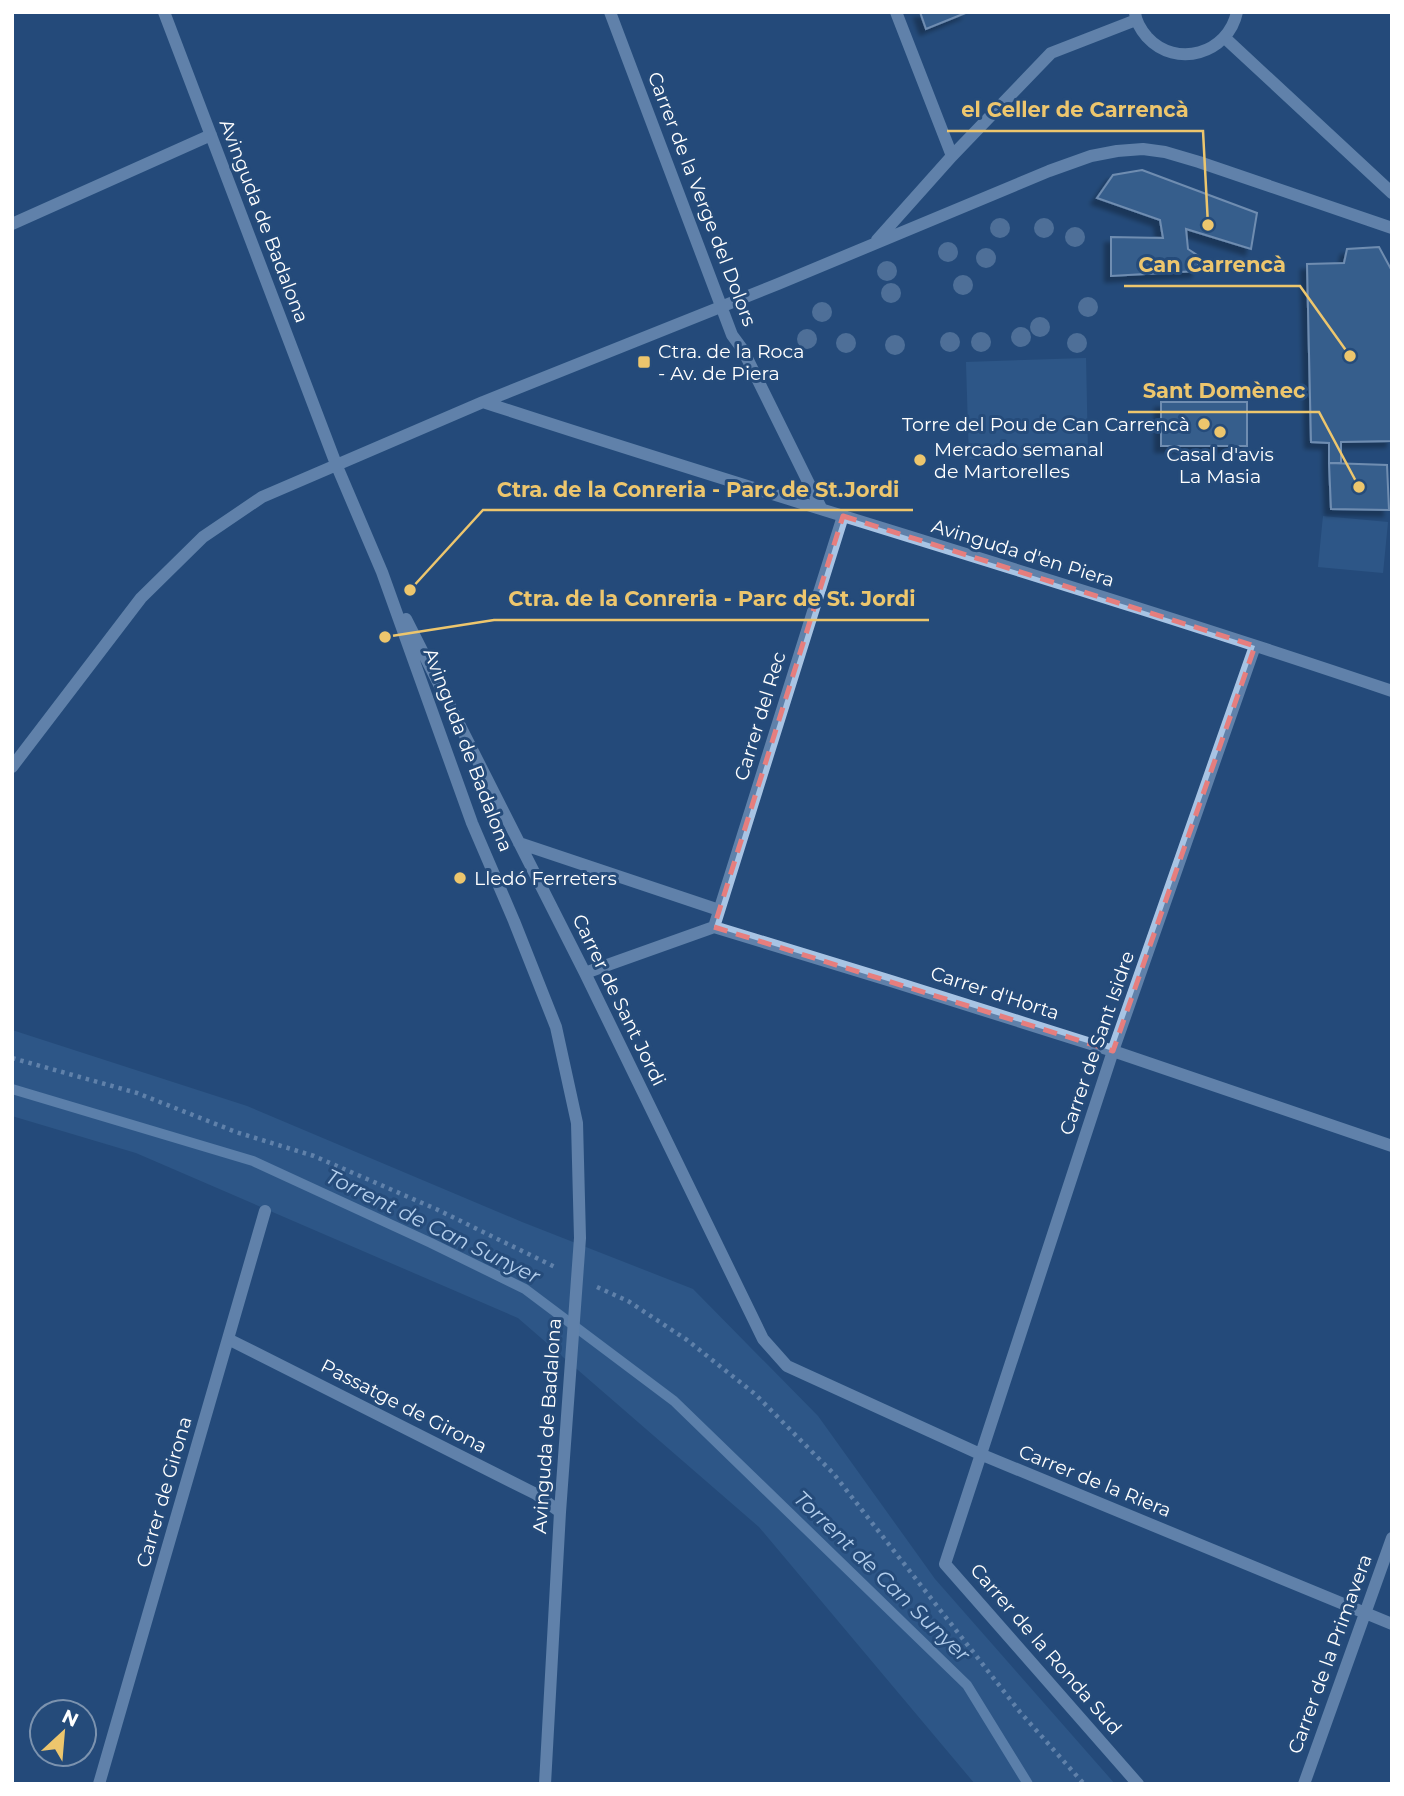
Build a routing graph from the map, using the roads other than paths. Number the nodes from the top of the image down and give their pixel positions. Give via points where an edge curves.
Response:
1 (164, 12) edge
2 (610, 12) edge
3 (896, 12) edge
4 (1237, 12) edge
5 (1135, 16) edge
6 (1225, 38) junction
7 (211, 135) junction
8 (952, 156) junction
9 (1392, 192) edge
10 (12, 224) edge
11 (1392, 228) edge
12 (873, 243) junction
13 (720, 306) junction
14 (483, 402) junction
15 (336, 464) junction
16 (821, 508) junction
17 (843, 516) junction
18 (382, 572) junction
19 (1255, 646) junction
20 (1392, 691) edge
21 (12, 766) edge
22 (519, 843) junction
23 (719, 910) junction
24 (714, 927) junction
25 (585, 973) junction
26 (1113, 1051) junction
27 (1392, 1146) edge
28 (265, 1211) dead end
29 (228, 1339) junction
30 (787, 1366) joint
31 (980, 1454) junction
32 (560, 1512) junction
33 (1392, 1538) edge
34 (1365, 1613) junction
35 (1392, 1624) edge
36 (99, 1784) edge
37 (545, 1784) edge
38 (1138, 1784) edge
39 (1304, 1784) edge

1 - 7 street, Avinguda de Badalona
2 - 13 street, Carrer de la Verge del Dolors
3 - 8 street
4 - 6 street
5 - 6 street via 1145,35 1177,54 1206,51
5 - 8 street via 1051,53
6 - 9 street
7 - 10 street
7 - 15 street, Avinguda de Badalona
8 - 12 street
11 - 12 street via 1199,162 1143,149 1091,156
12 - 13 street
13 - 14 street
13 - 16 street, Carrer de la Verge del Dolors
14 - 15 street
14 - 16 street, Avinguda d'en Piera
15 - 18 street, Avinguda de Badalona
15 - 21 street via 262,497 203,537 141,598
16 - 17 street, Avinguda d'en Piera
17 - 19 street, Avinguda d'en Piera
17 - 23 street, Carrer del Rec
18 - 22 street, Carrer de Sant Jordi
18 - 32 street, Avinguda de Badalona via 472,823 556,1027 576,1123 580,1238
19 - 20 street, Avinguda d'en Piera
19 - 26 street, Carrer de Sant Isidre
22 - 23 street
22 - 25 street, Carrer de Sant Jordi
23 - 24 street, Carrer del Rec
24 - 25 street
24 - 26 street, Carrer d'Horta
25 - 30 street, Carrer de Sant Jordi via 763,1339
26 - 27 street, Carrer d'Horta
26 - 31 street, Carrer de Sant Isidre
28 - 29 street, Carrer de Girona
29 - 32 street, Passatge de Girona via 536,1494
29 - 36 street, Carrer de Girona
30 - 31 street, Carrer de la Riera
31 - 34 street, Carrer de la Riera
31 - 38 street, Carrer de la Ronda Sud via 945,1564
32 - 37 street, Avinguda de Badalona
33 - 34 street, Carrer de la Primavera
34 - 35 street, Carrer de la Riera
34 - 39 street, Carrer de la Primavera

